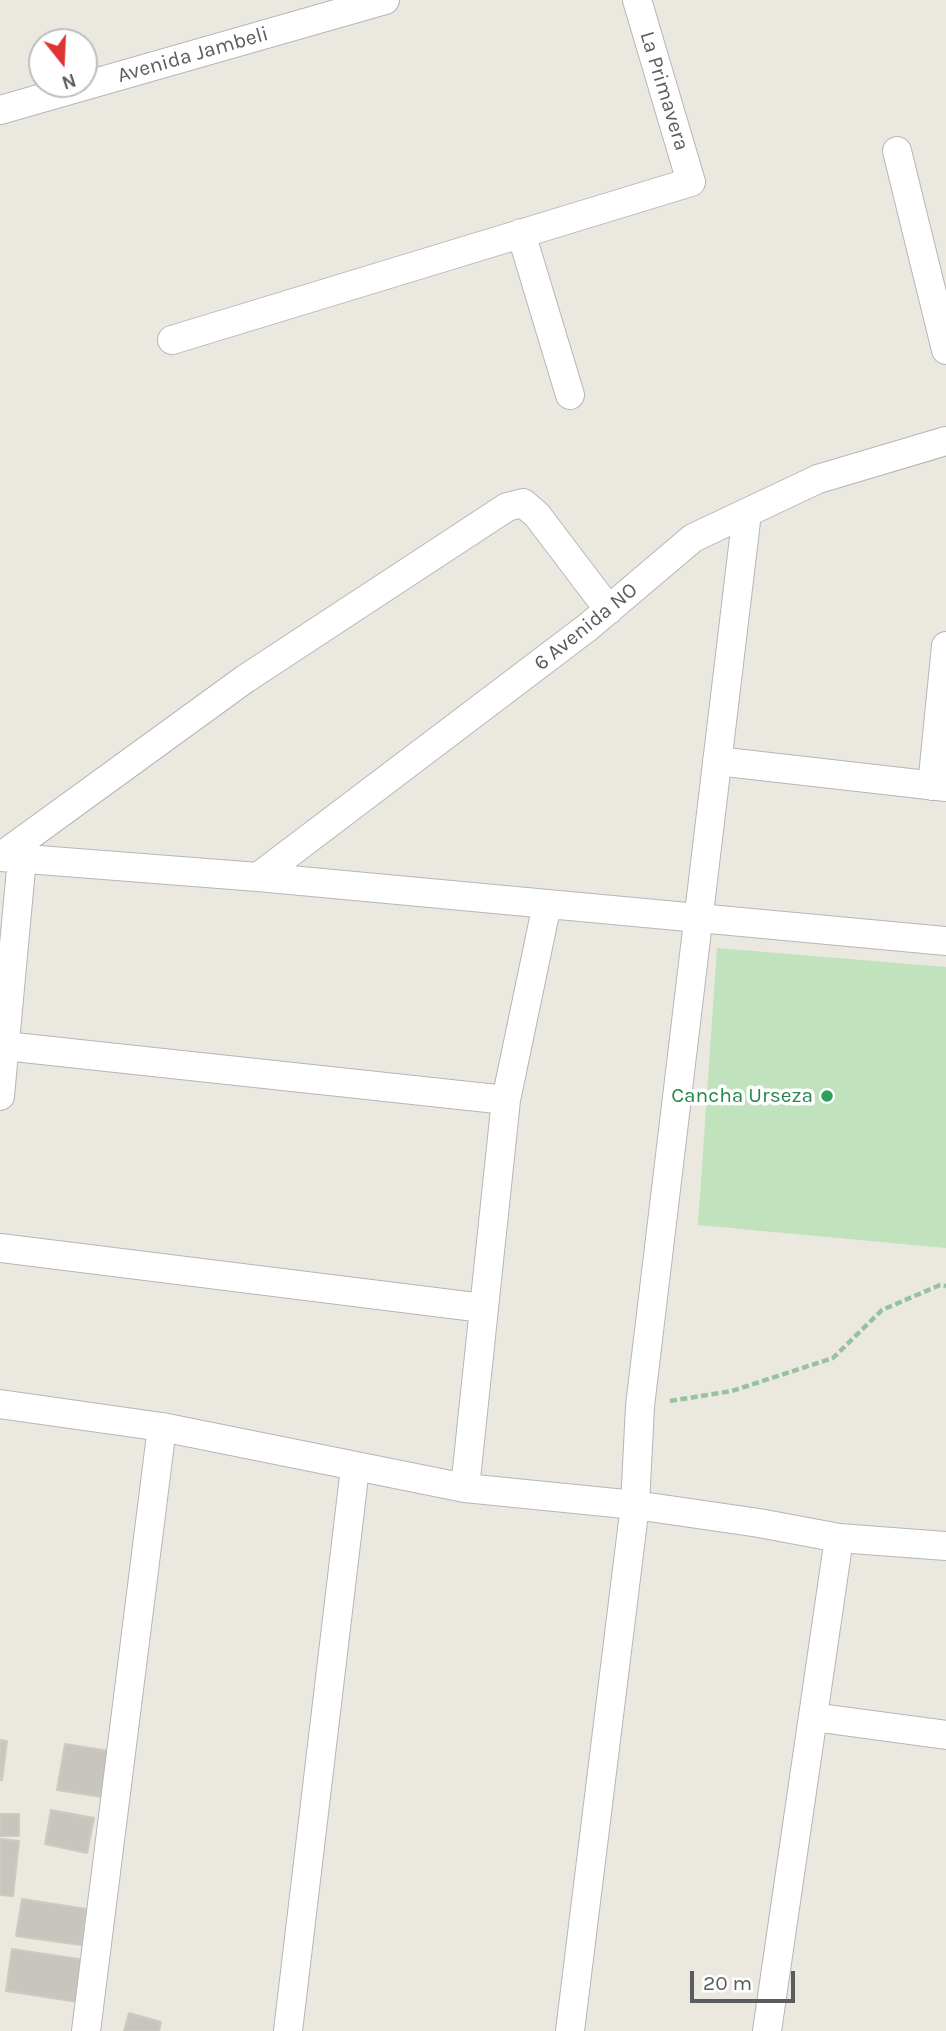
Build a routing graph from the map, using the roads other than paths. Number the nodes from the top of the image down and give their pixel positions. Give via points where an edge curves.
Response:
1 (385, 0) edge
2 (637, 0) edge
3 (0, 110) edge
4 (897, 151) dead end
5 (521, 233) junction
6 (172, 340) dead end
7 (946, 350) edge
8 (570, 395) dead end
9 (946, 441) edge
10 (747, 513) junction
11 (609, 610) junction
12 (946, 646) edge
13 (717, 761) junction
14 (939, 787) edge
15 (22, 858) junction
16 (258, 877) junction
17 (547, 904) junction
18 (698, 918) junction
19 (946, 941) edge
20 (5, 1046) junction
21 (0, 1096) edge
22 (506, 1100) junction
23 (0, 1248) edge
24 (483, 1308) junction
25 (0, 1404) edge
26 (162, 1427) junction
27 (355, 1468) junction
28 (465, 1488) junction
29 (635, 1505) junction
30 (839, 1538) junction
31 (946, 1546) edge
32 (813, 1717) junction
33 (946, 1735) edge
34 (86, 2031) edge
35 (288, 2031) edge
36 (570, 2031) edge
37 (767, 2031) edge

1 - 3 street, Avenida Jambeli
2 - 5 street, La Primavera via 691,182
4 - 7 street
5 - 6 street
5 - 8 street
9 - 10 street, 6 Avenida NO via 818,479
10 - 11 street, 6 Avenida NO via 693,538
10 - 13 street
11 - 15 street via 537,515 523,503 507,507 245,679 0,857
11 - 16 street, 6 Avenida NO
12 - 14 street
13 - 14 street
13 - 18 street
15 - 16 street
15 - 20 street
16 - 17 street
17 - 18 street
17 - 22 street
18 - 19 street
18 - 29 street via 640,1406
20 - 21 street
20 - 22 street
22 - 24 street
23 - 24 street
24 - 28 street
25 - 26 street
26 - 27 street
26 - 34 street
27 - 28 street
27 - 35 street
28 - 29 street
29 - 30 street
29 - 36 street
30 - 31 street
30 - 32 street
32 - 33 street
32 - 37 street

